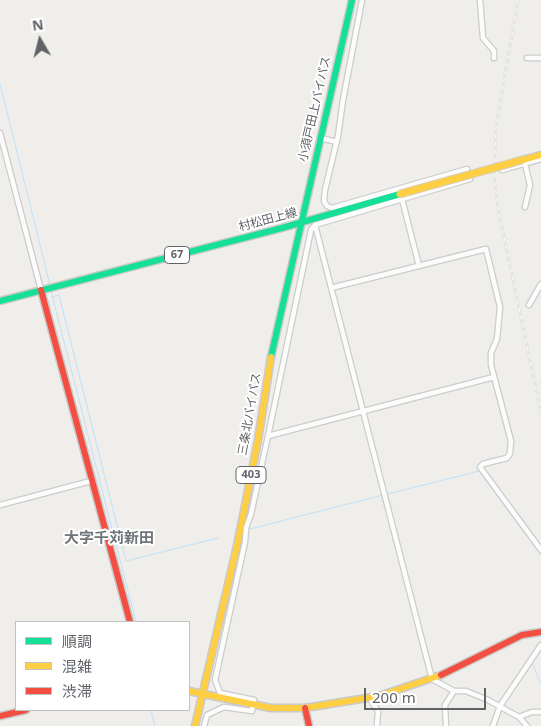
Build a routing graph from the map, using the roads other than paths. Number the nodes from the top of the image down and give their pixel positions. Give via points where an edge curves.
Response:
1 (352, 0) edge
2 (362, 0) edge
3 (480, 0) edge
4 (494, 58) dead end
5 (526, 58) dead end
6 (541, 58) edge
7 (0, 133) edge
8 (320, 138) junction
9 (337, 142) junction
10 (6, 155) junction
11 (541, 155) edge
12 (0, 157) edge
13 (541, 160) edge
14 (523, 162) junction
15 (502, 170) dead end
16 (401, 197) junction
17 (525, 207) dead end
18 (300, 223) junction
19 (315, 225) junction
20 (419, 266) junction
21 (541, 284) edge
22 (47, 288) junction
23 (331, 288) junction
24 (0, 301) edge
25 (529, 305) dead end
26 (494, 378) junction
27 (363, 412) junction
28 (268, 436) junction
29 (91, 481) junction
30 (0, 505) edge
31 (541, 550) edge
32 (130, 621) edge
33 (541, 632) edge
34 (541, 645) edge
35 (432, 680) junction
36 (190, 691) edge
37 (454, 691) junction
38 (202, 694) junction
39 (370, 697) junction
40 (253, 705) junction
41 (500, 706) junction
42 (305, 708) junction
43 (22, 711) edge
44 (541, 712) edge
45 (0, 716) edge
46 (519, 718) junction
47 (195, 726) edge
48 (204, 726) edge
49 (309, 726) edge
50 (377, 726) edge
51 (446, 726) edge
52 (493, 726) edge
53 (527, 726) edge

1 - 8 main road, 小須戸田上バイパス / 403
2 - 9 street
3 - 4 street via 482,38 494,51
5 - 6 street
7 - 10 street
8 - 9 street
8 - 18 main road, 小須戸田上バイパス / 403
9 - 16 street via 324,201 332,208 467,169 470,179
10 - 12 street
10 - 22 street
11 - 14 main road, 村松田上線 / 67
13 - 14 street
14 - 15 street
14 - 16 main road, 村松田上線 / 67, bridge
14 - 17 street via 530,185
16 - 18 main road, 村松田上線 / 67
16 - 19 street
16 - 20 street
18 - 22 main road, 村松田上線 / 67
18 - 38 main road, 三条北バイパス / 403 via 237,546
19 - 23 street
19 - 28 street via 311,230
20 - 23 street
20 - 26 street via 486,249 500,307 497,339 491,353
21 - 25 street
22 - 24 main road, 村松田上線 / 67
22 - 29 main road
23 - 27 street
26 - 27 street
26 - 31 street via 511,441 510,453 507,458 480,467
27 - 28 street
27 - 35 street
28 - 40 street via 215,680 220,693 254,700
29 - 30 street
29 - 32 main road
33 - 35 main road via 522,635
34 - 41 street
35 - 37 street
35 - 39 main road
36 - 38 main road
37 - 41 street via 466,691
37 - 51 street via 446,705
38 - 40 main road
38 - 47 main road, 三条北バイパス / 403
39 - 42 main road
39 - 50 street via 378,710
40 - 42 main road
40 - 48 street via 252,711 230,707 219,709 207,715
41 - 46 street
41 - 52 street
42 - 49 main road
43 - 45 main road
44 - 46 street
46 - 53 street

